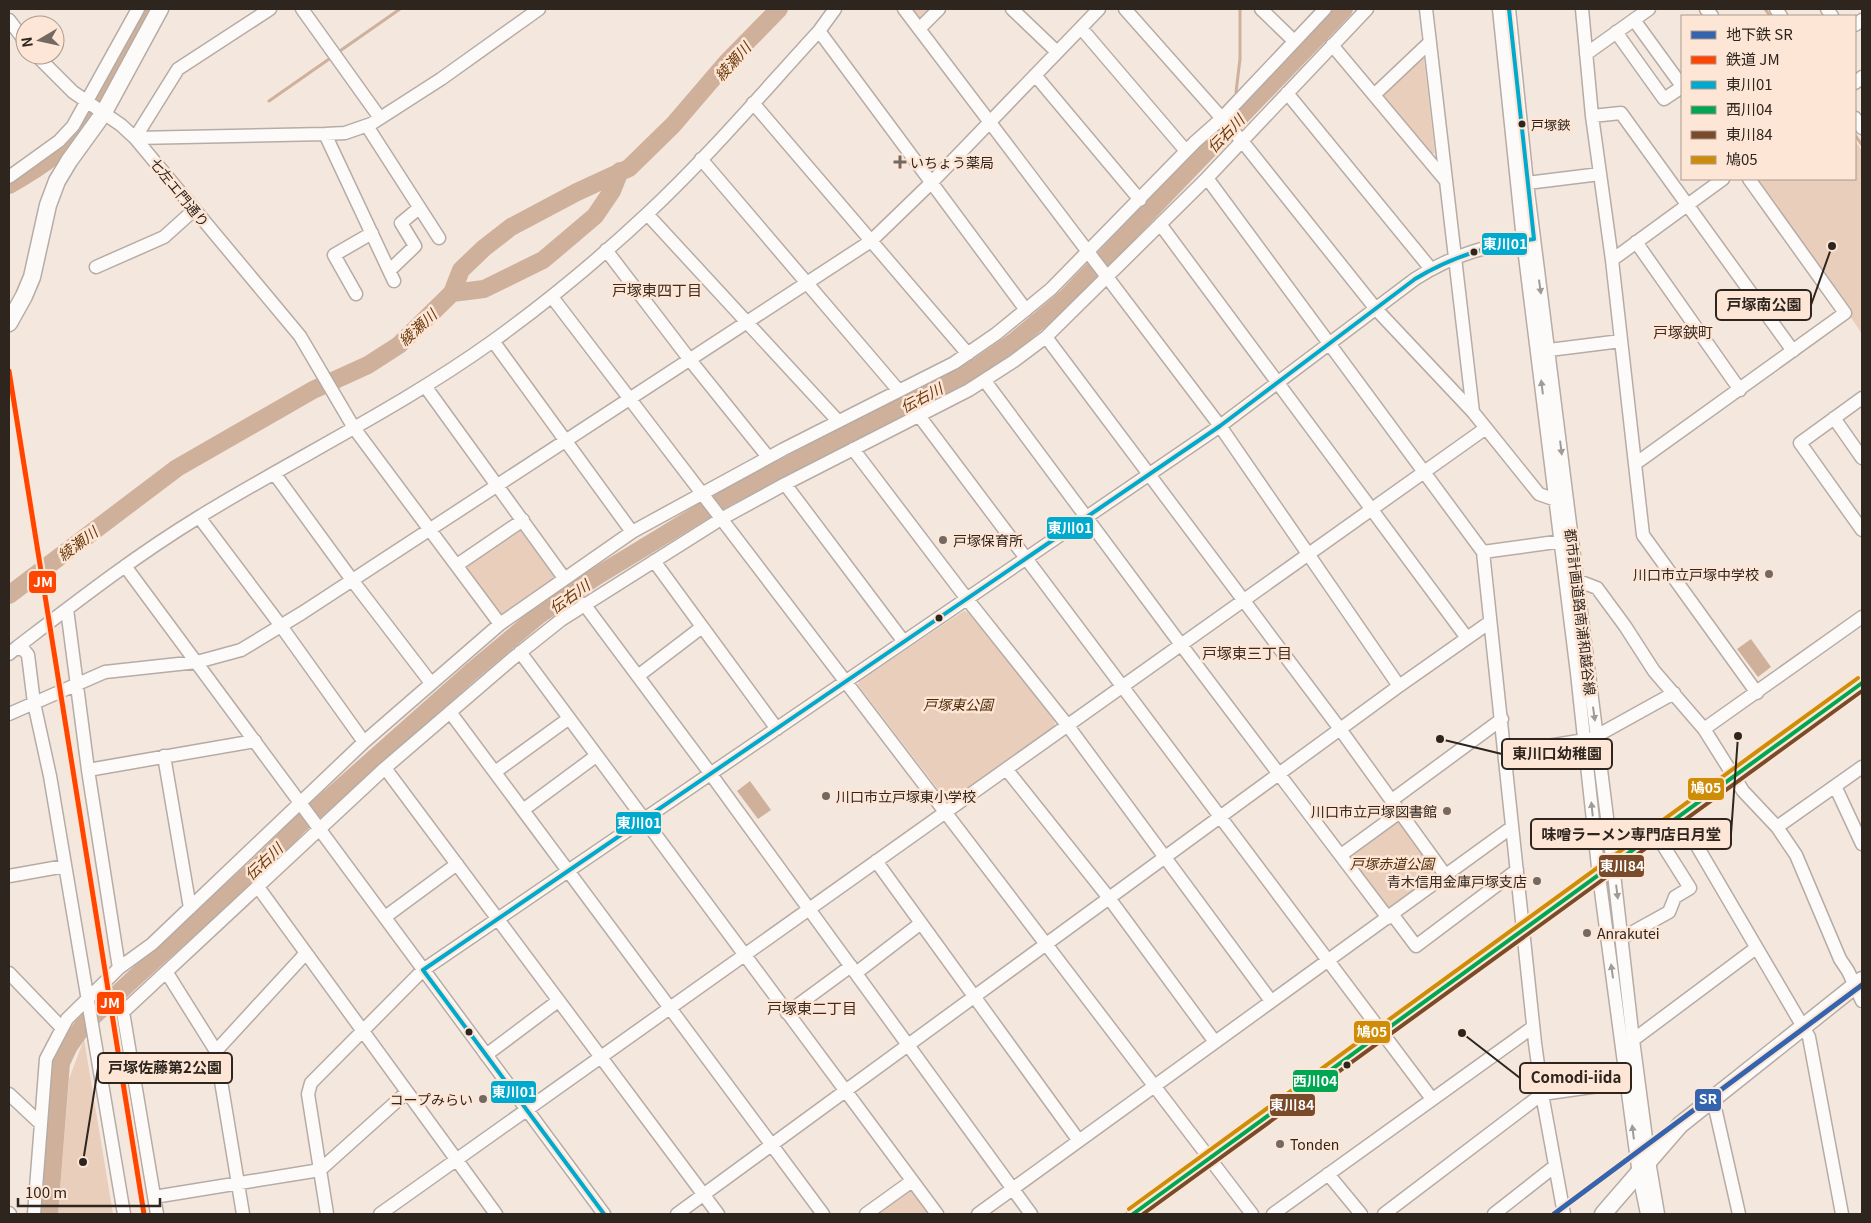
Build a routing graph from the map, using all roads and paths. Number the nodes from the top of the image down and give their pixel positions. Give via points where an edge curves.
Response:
1 (138, 9) edge
2 (160, 9) edge
3 (270, 9) edge
4 (302, 9) edge
5 (539, 9) edge
6 (835, 9) edge
7 (904, 9) edge
8 (939, 9) edge
9 (1012, 9) edge
10 (1099, 9) edge
11 (1125, 9) edge
12 (1261, 9) edge
13 (1325, 9) edge
14 (1367, 9) edge
15 (1426, 9) edge
16 (1499, 9) edge
17 (1509, 9) edge
18 (1582, 9) edge
19 (1649, 9) edge
20 (1634, 20) junction
21 (1081, 28) junction
22 (919, 29) junction
23 (819, 31) junction
24 (1616, 32) junction
25 (1294, 41) junction
26 (1430, 42) junction
27 (1332, 46) junction
28 (1057, 52) junction
29 (1586, 54) junction
30 (45, 65) edge
31 (1035, 75) junction
32 (1681, 86) edge
33 (1681, 88) edge
34 (1287, 93) junction
35 (1374, 95) junction
36 (87, 103) junction
37 (753, 103) junction
38 (103, 114) junction
39 (1592, 116) junction
40 (1221, 119) junction
41 (989, 122) junction
42 (373, 123) junction
43 (325, 134) junction
44 (135, 138) junction
45 (1242, 141) junction
46 (1186, 152) junction
47 (701, 159) junction
48 (1600, 174) junction
49 (9, 177) edge
50 (1207, 178) junction
51 (1722, 180) edge
52 (1750, 180) edge
53 (1446, 181) junction
54 (932, 182) junction
55 (1527, 183) junction
56 (1140, 200) junction
57 (1688, 204) junction
58 (419, 208) junction
59 (194, 210) junction
60 (647, 214) junction
61 (1160, 224) junction
62 (372, 233) junction
63 (439, 238) dead end
64 (1529, 239) junction
65 (871, 242) junction
66 (1636, 242) junction
67 (606, 250) junction
68 (1090, 254) junction
69 (1454, 257) junction
70 (1612, 260) junction
71 (96, 267) dead end
72 (1431, 269) junction
73 (1106, 275) junction
74 (808, 284) junction
75 (356, 294) dead end
76 (552, 297) junction
77 (1376, 308) junction
78 (1026, 310) junction
79 (9, 323) edge
80 (748, 323) junction
81 (1046, 337) junction
82 (492, 341) junction
83 (1621, 341) junction
84 (1330, 343) junction
85 (1543, 351) junction
86 (1793, 351) junction
87 (968, 354) junction
88 (690, 360) junction
89 (985, 381) junction
90 (1278, 383) junction
91 (425, 386) junction
92 (1740, 390) junction
93 (899, 391) junction
94 (1862, 398) edge
95 (631, 400) junction
96 (1473, 412) junction
97 (920, 417) junction
98 (1834, 418) junction
99 (838, 421) junction
100 (351, 424) junction
101 (1220, 426) junction
102 (1486, 428) junction
103 (566, 441) junction
104 (853, 449) junction
105 (768, 457) junction
106 (1862, 458) edge
107 (1634, 464) junction
108 (1424, 472) junction
109 (274, 473) junction
110 (1149, 475) junction
111 (785, 484) junction
112 (498, 485) junction
113 (704, 497) junction
114 (1556, 500) junction
115 (1372, 509) junction
116 (719, 516) junction
117 (199, 517) junction
118 (1087, 517) junction
119 (523, 520) junction
120 (430, 530) junction
121 (1862, 530) edge
122 (632, 532) junction
123 (1567, 541) junction
124 (1483, 552) junction
125 (1310, 553) junction
126 (1026, 559) junction
127 (654, 561) junction
128 (457, 565) junction
129 (125, 566) junction
130 (564, 578) junction
131 (352, 580) junction
132 (1576, 580) junction
133 (967, 599) junction
134 (1245, 601) junction
135 (584, 604) junction
136 (67, 609) junction
137 (1862, 616) edge
138 (1490, 622) junction
139 (500, 624) junction
140 (282, 626) junction
141 (702, 627) junction
142 (1467, 638) junction
143 (904, 642) junction
144 (1182, 646) junction
145 (12, 651) edge
146 (520, 652) junction
147 (197, 662) junction
148 (638, 676) junction
149 (846, 682) junction
150 (1862, 683) edge
151 (76, 684) junction
152 (431, 684) junction
153 (1399, 686) junction
154 (1122, 688) junction
155 (1674, 693) junction
156 (1757, 693) junction
157 (34, 703) junction
158 (450, 712) junction
159 (9, 714) edge
160 (568, 719) junction
161 (1502, 719) junction
162 (1068, 726) junction
163 (777, 728) junction
164 (1340, 729) junction
165 (1704, 729) junction
166 (1597, 736) junction
167 (255, 741) junction
168 (1584, 741) junction
169 (364, 742) junction
170 (1505, 753) junction
171 (164, 756) junction
172 (596, 756) junction
173 (1862, 766) edge
174 (385, 768) junction
175 (88, 770) junction
176 (1006, 770) junction
177 (495, 772) junction
178 (710, 773) junction
179 (1279, 773) junction
180 (1735, 776) junction
181 (1834, 786) junction
182 (1392, 800) junction
183 (302, 804) junction
184 (523, 810) junction
185 (945, 812) junction
186 (1400, 812) junction
187 (1220, 817) junction
188 (1680, 817) junction
189 (643, 819) junction
190 (318, 825) junction
191 (1512, 827) junction
192 (1778, 827) junction
193 (1656, 834) junction
194 (1862, 844) edge
195 (1340, 855) junction
196 (1164, 858) junction
197 (876, 861) junction
198 (457, 864) junction
199 (1613, 865) junction
200 (65, 866) junction
201 (569, 870) junction
202 (1517, 870) junction
203 (9, 876) edge
204 (1446, 876) junction
205 (1599, 876) junction
206 (258, 887) junction
207 (1109, 898) junction
208 (190, 908) junction
209 (808, 908) junction
210 (1390, 916) junction
211 (385, 917) junction
212 (497, 918) junction
213 (921, 923) junction
214 (1524, 930) junction
215 (1622, 938) junction
216 (1046, 944) junction
217 (1756, 948) junction
218 (306, 954) junction
219 (744, 956) junction
220 (1328, 961) junction
221 (120, 968) junction
222 (423, 970) junction
223 (853, 970) junction
224 (9, 973) edge
225 (167, 973) junction
226 (1858, 983) edge
227 (975, 997) junction
228 (558, 1001) junction
229 (1271, 1001) junction
230 (1862, 1001) edge
231 (87, 1004) junction
232 (670, 1008) junction
233 (787, 1013) junction
234 (1534, 1027) junction
235 (1804, 1027) junction
236 (62, 1028) junction
237 (363, 1029) junction
238 (1382, 1034) junction
239 (1633, 1040) junction
240 (1215, 1042) junction
241 (909, 1045) junction
242 (216, 1051) junction
243 (486, 1055) junction
244 (599, 1057) junction
245 (1627, 1082) junction
246 (1154, 1086) junction
247 (846, 1091) junction
248 (407, 1092) junction
249 (9, 1094) edge
250 (1542, 1094) junction
251 (1713, 1098) junction
252 (1432, 1099) junction
253 (525, 1109) junction
254 (41, 1124) junction
255 (1079, 1141) junction
256 (772, 1146) junction
257 (457, 1159) junction
258 (1210, 1159) junction
259 (1649, 1161) junction
260 (1555, 1166) junction
261 (320, 1170) junction
262 (1328, 1174) junction
263 (1639, 1176) junction
264 (912, 1181) junction
265 (238, 1183) junction
266 (1014, 1188) junction
267 (704, 1196) junction
268 (154, 1197) junction
269 (386, 1212) edge
270 (34, 1214) edge
271 (124, 1214) edge
272 (156, 1214) edge
273 (243, 1214) edge
274 (327, 1214) edge
275 (496, 1214) edge
276 (604, 1214) edge
277 (677, 1214) edge
278 (718, 1214) edge
279 (823, 1214) edge
280 (866, 1214) edge
281 (937, 1214) edge
282 (978, 1214) edge
283 (1031, 1214) edge
284 (1133, 1214) edge
285 (1252, 1214) edge
286 (1273, 1214) edge
287 (1361, 1214) edge
288 (1384, 1214) edge
289 (1494, 1214) edge
290 (1564, 1214) edge
291 (1603, 1214) edge
292 (1647, 1214) edge
293 (1658, 1214) edge
294 (1739, 1214) edge
295 (1842, 1214) edge

1 - 36 street
2 - 38 main road
3 - 44 street via 178,69
4 - 42 street
5 - 42 street
6 - 23 street
7 - 22 street
8 - 22 street
9 - 28 street
10 - 21 street
11 - 40 street
12 - 25 street
13 - 25 street
14 - 27 street
15 - 26 street
16 - 64 street, 都市計画道路南浦和越谷線
17 - 55 street, 都市計画道路南浦和越谷線
18 - 29 street
19 - 20 street
20 - 24 street
20 - 32 street
21 - 28 street
21 - 46 street
22 - 41 street
23 - 37 street
23 - 54 street
24 - 29 street
24 - 33 street via 1664,99
25 - 40 street
26 - 35 street
26 - 53 street
27 - 34 street
27 - 35 street
28 - 31 street
29 - 39 street
30 - 36 street, 七左エ門通り
31 - 41 street
31 - 56 street
34 - 45 street
34 - 72 street
35 - 53 street
36 - 38 street, 七左エ門通り
36 - 49 street via 59,141
37 - 47 street
37 - 65 street
38 - 44 street, 七左エ門通り
38 - 79 main road via 57,181 48,205 32,277
39 - 48 street
39 - 57 street via 1621,113
40 - 45 street
40 - 46 street
41 - 54 street
41 - 68 street
42 - 43 street via 345,133
42 - 58 street
43 - 44 street
43 - 62 street
44 - 59 street, 七左エ門通り
45 - 50 street
45 - 77 street
46 - 56 street
47 - 60 street
47 - 74 street
48 - 55 street
48 - 70 street
50 - 61 street
50 - 84 street
51 - 57 street
52 - 86 street via 1846,313
53 - 69 street
54 - 65 street
54 - 78 street
55 - 64 street, 都市計画道路南浦和越谷線
56 - 68 street
57 - 66 street
57 - 86 street
58 - 62 street via 401,223 415,246 392,276
58 - 63 street
59 - 71 street via 164,237
59 - 100 street, 七左エ門通り via 307,347
60 - 67 street
60 - 80 street
61 - 73 street
61 - 90 street
62 - 75 street via 334,255
64 - 69 street
64 - 85 street, 都市計画道路南浦和越谷線
65 - 74 street
65 - 87 street
66 - 70 street
66 - 92 street
67 - 76 street
67 - 88 street
68 - 73 street
68 - 78 street
69 - 72 street
69 - 96 street
70 - 83 street
72 - 77 street
73 - 81 street
73 - 101 street
74 - 80 street
74 - 93 street
76 - 82 street
76 - 95 street
77 - 84 street
77 - 96 street
78 - 87 street
80 - 88 street
80 - 99 street
81 - 89 street
81 - 110 street
82 - 91 street
82 - 103 street
83 - 85 street
83 - 107 street
84 - 90 street
84 - 108 street
114 -> 85 street, 都市計画道路南浦和越谷線
85 -> 123 street, 都市計画道路南浦和越谷線
86 - 92 street
87 - 93 street
88 - 95 street
88 - 105 street
89 - 97 street
89 - 118 street
90 - 101 street
90 - 115 street
91 - 100 street
91 - 112 street
92 - 107 street
93 - 99 street
94 - 98 street
95 - 103 street
95 - 113 street
96 - 102 street
97 - 104 street
97 - 126 street
98 - 106 street
98 - 121 street via 1800,442
99 - 105 street
100 - 109 street
100 - 120 street, 七左エ門通り
101 - 110 street
101 - 125 street
102 - 108 street
102 - 114 street via 1539,494
103 - 112 street
103 - 122 street
104 - 111 street
104 - 133 street
105 - 113 street
107 - 156 street via 1643,535
108 - 115 street
108 - 124 street
109 - 117 street
109 - 131 street
110 - 118 street
110 - 134 street
111 - 116 street
111 - 143 street
112 - 119 street
112 - 120 street
113 - 116 street
113 - 122 street
114 - 123 street, 都市計画道路南浦和越谷線
115 - 125 street
115 - 142 street
116 - 127 street
116 - 149 street
117 - 129 street
117 - 140 street
118 - 126 street
118 - 144 street
119 - 128 street
119 - 130 street
120 - 128 street, 七左エ門通り
120 - 131 street
122 - 130 street
123 - 124 street
123 - 132 street, 都市計画道路南浦和越谷線
123 - 168 street, 都市計画道路南浦和越谷線
124 - 138 street
125 - 134 street
125 - 153 street
126 - 133 street
126 - 154 street
127 - 135 street
127 - 141 street
128 - 139 street, 七左エ門通り
129 - 136 street
129 - 147 street
130 - 139 street
131 - 140 street
131 - 152 street
132 - 155 street via 1597,588 1647,662
132 -> 166 street, 都市計画道路南浦和越谷線
133 - 143 street
133 - 162 street
134 - 144 street
134 - 164 street
135 - 146 street
135 - 148 street
136 - 145 street
136 - 151 street
137 - 156 street
138 - 142 street
138 - 161 street
139 - 152 street
140 - 147 street via 241,650
140 - 169 street
141 - 148 street
141 - 163 street
142 - 153 street
143 - 149 street
144 - 154 street
144 - 179 street
145 - 157 street via 24,650 28,656
146 - 158 street
146 - 160 street
147 - 151 street via 105,672
147 - 167 street
148 - 178 street
149 - 163 street
149 - 185 street
150 - 180 street
151 - 157 street
151 - 175 street
152 - 169 street
153 - 164 street
154 - 162 street
154 - 187 street
155 - 165 street
155 - 166 street
156 - 165 street
157 - 159 street
157 - 200 street
158 - 174 street
158 - 177 street
160 - 172 street
160 - 177 street
161 - 170 street
161 - 182 street
162 - 176 street
162 - 196 street
163 - 178 street
164 - 179 street
164 - 182 street
165 - 180 street
166 - 168 street
166 - 199 street, 都市計画道路南浦和越谷線
167 - 171 street
167 - 183 street
168 - 170 street
205 -> 168 street, 都市計画道路南浦和越谷線
169 - 183 street
170 - 191 street
171 - 175 street
171 - 208 street
172 - 184 street
172 - 189 street
173 - 181 street
174 - 190 street
174 - 198 street
175 - 221 street
176 - 185 street
176 - 207 street
177 - 184 street
178 - 189 street
178 - 209 street
179 - 187 street
179 - 195 street
180 - 188 street
180 - 192 street via 1743,791
181 - 192 street
181 - 194 street
182 - 186 street
183 - 190 street
183 - 208 street
184 - 201 street
185 - 197 street
185 - 216 street
186 - 195 street
186 - 204 street
187 - 196 street
187 - 220 street
188 - 193 street
188 - 217 street
189 - 201 street
189 - 219 street
190 - 206 street
190 - 211 street
191 - 202 street
191 - 204 street
192 - 226 street via 1796,855 1840,959
193 - 199 street
193 - 215 street via 1690,888 1675,897 1669,912
195 - 210 street
196 - 207 street
196 - 229 street
197 - 209 street
197 - 213 street
198 - 211 street
198 - 212 street
199 - 205 street
199 -> 215 street, 都市計画道路南浦和越谷線
200 - 203 street
200 - 231 street
201 - 212 street
201 - 232 street
202 - 210 street via 1416,946
202 - 214 street
204 - 210 street
205 - 214 street
245 -> 205 street, 都市計画道路南浦和越谷線
206 - 218 street
206 - 225 street
207 - 216 street
207 - 240 street
208 - 221 street via 152,944
209 - 219 street
209 - 223 street
210 - 220 street
211 - 222 street
212 - 222 street
212 - 228 street
213 - 223 street
213 - 227 street
214 - 234 street
214 - 238 street
215 - 239 street, 都市計画道路南浦和越谷線
216 - 227 street
216 - 246 street
217 - 235 street
217 - 239 street
218 - 237 street
218 - 242 street
219 - 232 street
219 - 233 street
220 - 229 street
220 - 238 street
221 - 231 street
222 - 237 street
222 - 243 street
223 - 233 street
223 - 241 street
224 - 236 street
225 - 242 street
225 - 268 street via 123,1012
226 - 230 street
226 - 235 main road
227 - 241 street
227 - 255 street
228 - 243 street
228 - 244 street
229 - 240 street
231 - 236 street via 66,1019
231 - 271 street
232 - 244 street
232 - 256 street
233 - 247 street
234 - 250 street
234 - 252 street
235 - 251 main road
235 - 295 street via 1809,1036
236 - 254 street via 46,1059
237 - 248 street
237 - 261 street via 309,1088
238 - 252 street
238 - 258 street
239 - 259 street, 都市計画道路南浦和越谷線
240 - 246 street
241 - 247 street
241 - 266 street
242 - 265 street
243 - 253 street
244 - 253 street
244 - 267 street
245 - 250 street
263 -> 245 street, 都市計画道路南浦和越谷線
246 - 255 street
246 - 258 street
247 - 256 street
247 - 264 street
248 - 257 street
248 - 261 street
249 - 254 street
250 - 260 street
250 - 288 street
251 - 259 main road via 1680,1125
251 - 294 street
252 - 262 street
253 - 257 street
253 - 276 street
254 - 270 street
255 - 266 street
256 - 267 street
256 - 279 street
257 - 269 street
257 - 275 street
258 - 284 street
258 - 285 street
259 - 263 main road
259 - 293 street, 都市計画道路南浦和越谷線
260 - 289 street
260 - 290 street
261 - 265 street
261 - 274 street
262 - 286 street
262 - 287 street
263 - 291 main road
263 - 292 street, 都市計画道路南浦和越谷線
264 - 280 street
264 - 281 street
265 - 268 street
265 - 273 street
266 - 282 street
266 - 283 street
267 - 277 street
267 - 278 street
268 - 272 street

